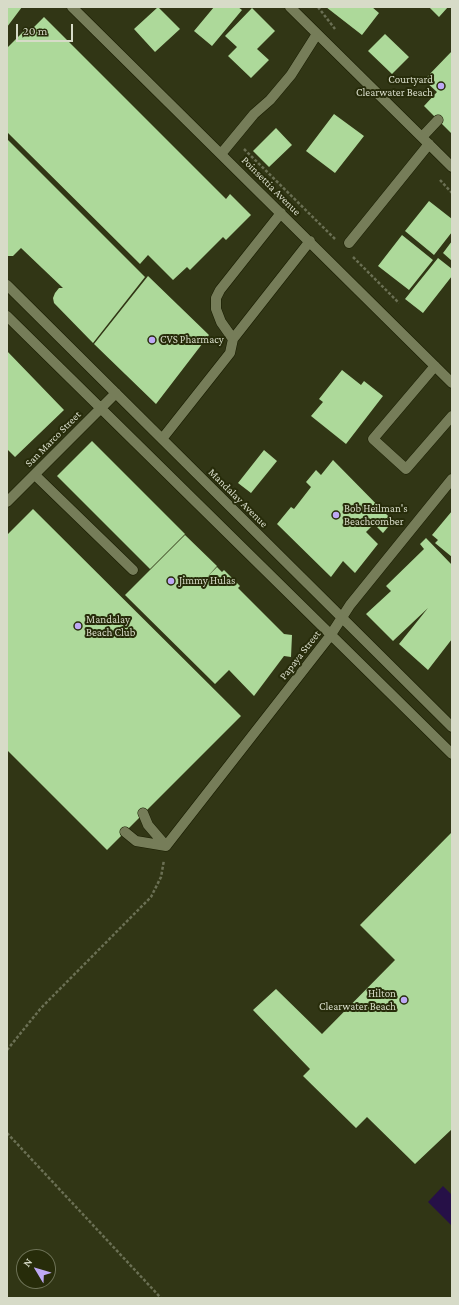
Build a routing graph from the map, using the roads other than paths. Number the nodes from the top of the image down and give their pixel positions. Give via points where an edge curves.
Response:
1 (72, 7) edge
2 (290, 7) edge
3 (317, 34) junction
4 (438, 120) dead end
5 (425, 140) junction
6 (221, 154) junction
7 (452, 167) edge
8 (281, 213) junction
9 (310, 242) junction
10 (349, 243) dead end
11 (7, 285) edge
12 (7, 316) edge
13 (233, 339) junction
14 (435, 366) junction
15 (452, 383) edge
16 (116, 393) junction
17 (100, 409) junction
18 (452, 416) edge
19 (162, 439) junction
20 (35, 475) junction
21 (452, 479) edge
22 (7, 502) edge
23 (133, 570) dead end
24 (341, 618) junction
25 (330, 636) junction
26 (452, 727) edge
27 (452, 754) edge
28 (143, 813) dead end
29 (125, 832) dead end
30 (166, 846) junction

1 - 6 street, Poinsettia Avenue
2 - 3 street
3 - 5 street
3 - 6 street via 291,75 270,100 249,119
4 - 5 street
5 - 7 street
5 - 10 street
6 - 8 street, Poinsettia Avenue
8 - 9 street, Poinsettia Avenue
8 - 13 street via 216,298 216,310
9 - 13 street
9 - 14 street, Poinsettia Avenue
11 - 16 street, Mandalay Avenue
12 - 17 street
13 - 19 street via 230,353
14 - 15 street, Poinsettia Avenue
14 - 18 street via 374,439 406,469
16 - 17 street, San Marco Street
16 - 19 street, Mandalay Avenue
17 - 20 street, San Marco Street
17 - 25 street
19 - 24 street, Mandalay Avenue
20 - 22 street, San Marco Street
20 - 23 street
21 - 24 street, Papaya Street
24 - 25 street, Papaya Street
24 - 26 street, Mandalay Avenue
25 - 27 street
25 - 30 street, Papaya Street
28 - 30 street via 148,824
29 - 30 street via 136,841

